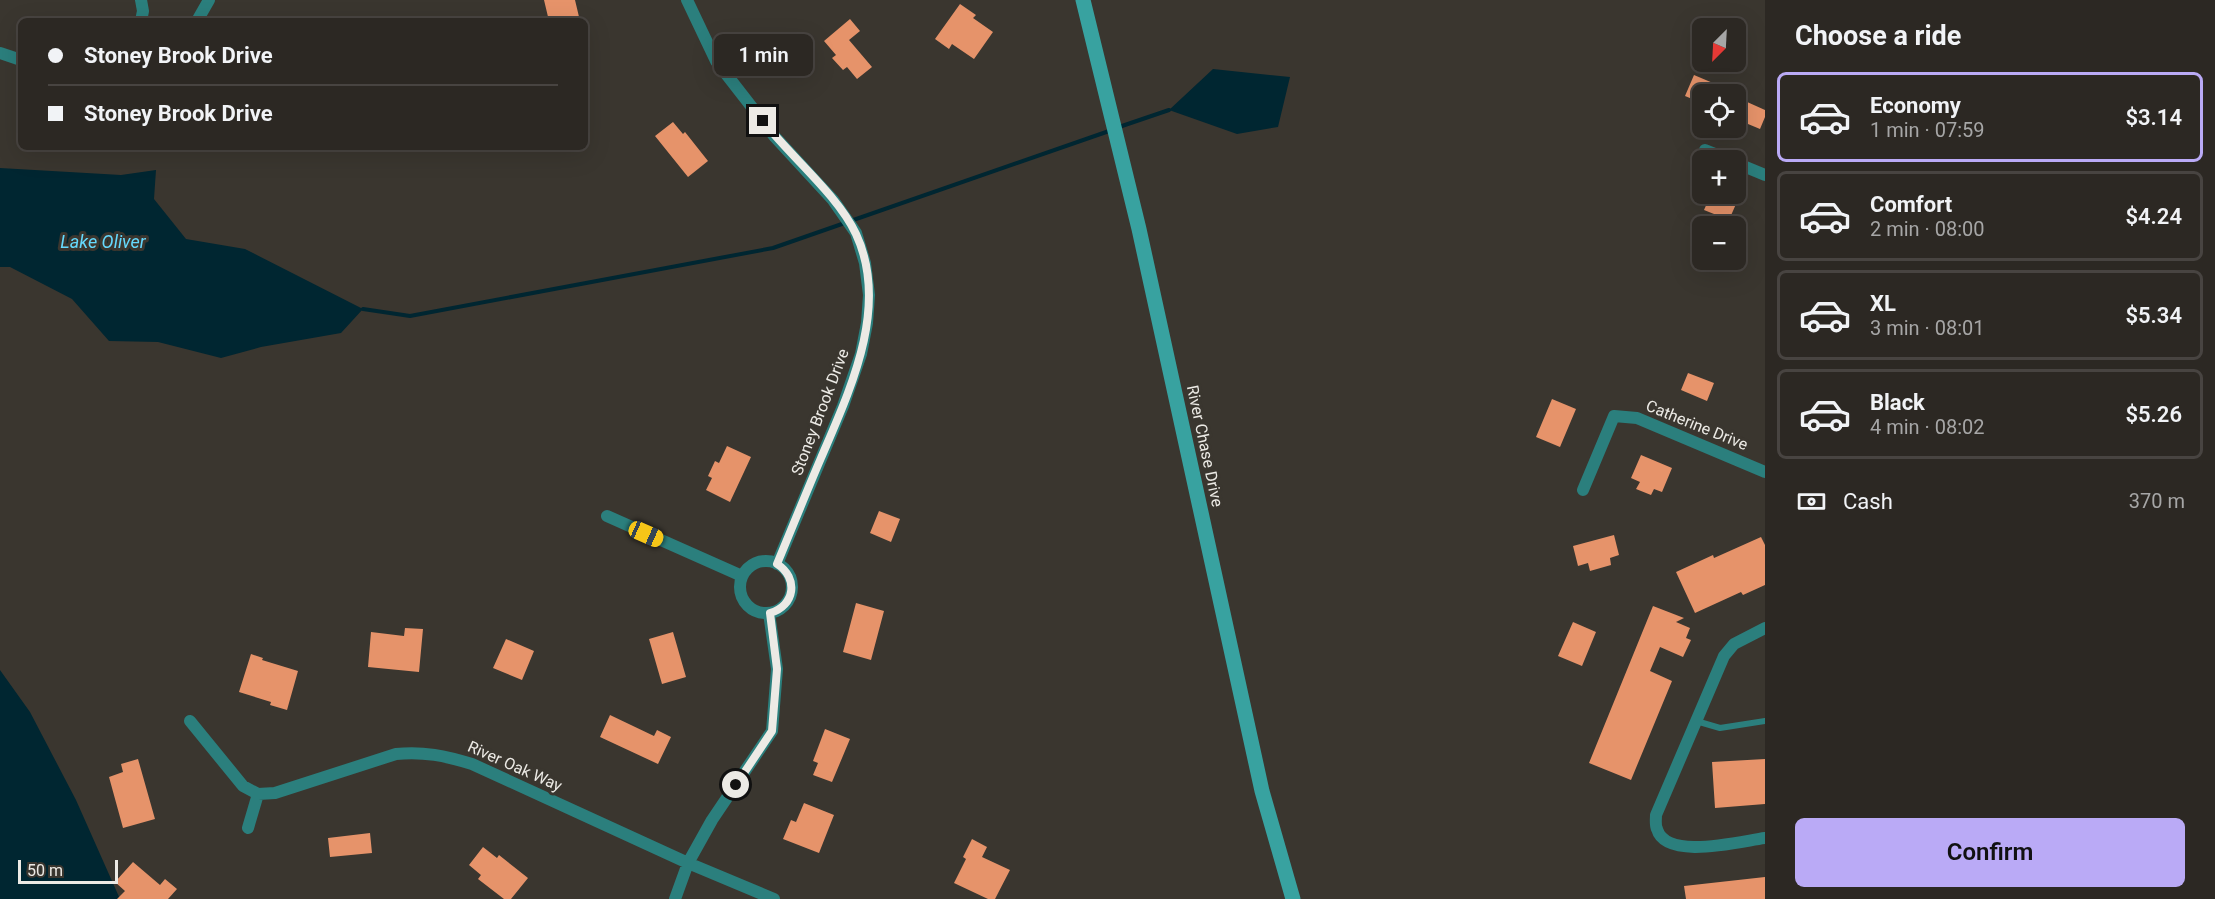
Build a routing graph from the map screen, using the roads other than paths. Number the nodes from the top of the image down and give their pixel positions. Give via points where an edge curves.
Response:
1 (141, 0) edge
2 (209, 0) edge
3 (687, 0) edge
4 (1083, 0) edge
5 (141, 18) edge
6 (199, 18) edge
7 (0, 53) edge
8 (18, 59) edge
9 (1746, 167) edge
10 (1765, 175) edge
11 (1765, 472) edge
12 (1583, 490) dead end
13 (607, 516) dead end
14 (777, 564) junction
15 (742, 576) junction
16 (770, 613) junction
17 (1765, 628) edge
18 (190, 721) dead end
19 (1696, 721) junction
20 (1765, 721) edge
21 (258, 794) junction
22 (248, 828) dead end
23 (1765, 838) edge
24 (688, 863) junction
25 (675, 899) edge
26 (774, 899) edge
27 (1293, 899) edge

1 - 5 street
2 - 6 street
3 - 14 street, Stoney Brook Drive via 716,61 775,137 833,200 856,233 865,263 869,295 861,354
4 - 27 street, River Chase Drive via 1139,229 1262,791
7 - 8 street
9 - 10 street
11 - 12 street, Catherine Drive via 1637,418 1614,416
13 - 15 street
14 - 15 street via 761,562
14 - 16 street via 789,575 792,591 784,606
15 - 16 street via 740,592 748,606
16 - 24 street via 777,669 772,731 711,820
17 - 19 street via 1734,644 1724,656
18 - 21 street via 243,786
19 - 20 lane via 1720,728
19 - 23 street via 1661,800 1657,830 1666,842 1681,847
21 - 22 street
21 - 24 street, River Oak Way via 275,793 396,754 442,754 472,764
24 - 25 street
24 - 26 street, River Oak Way

